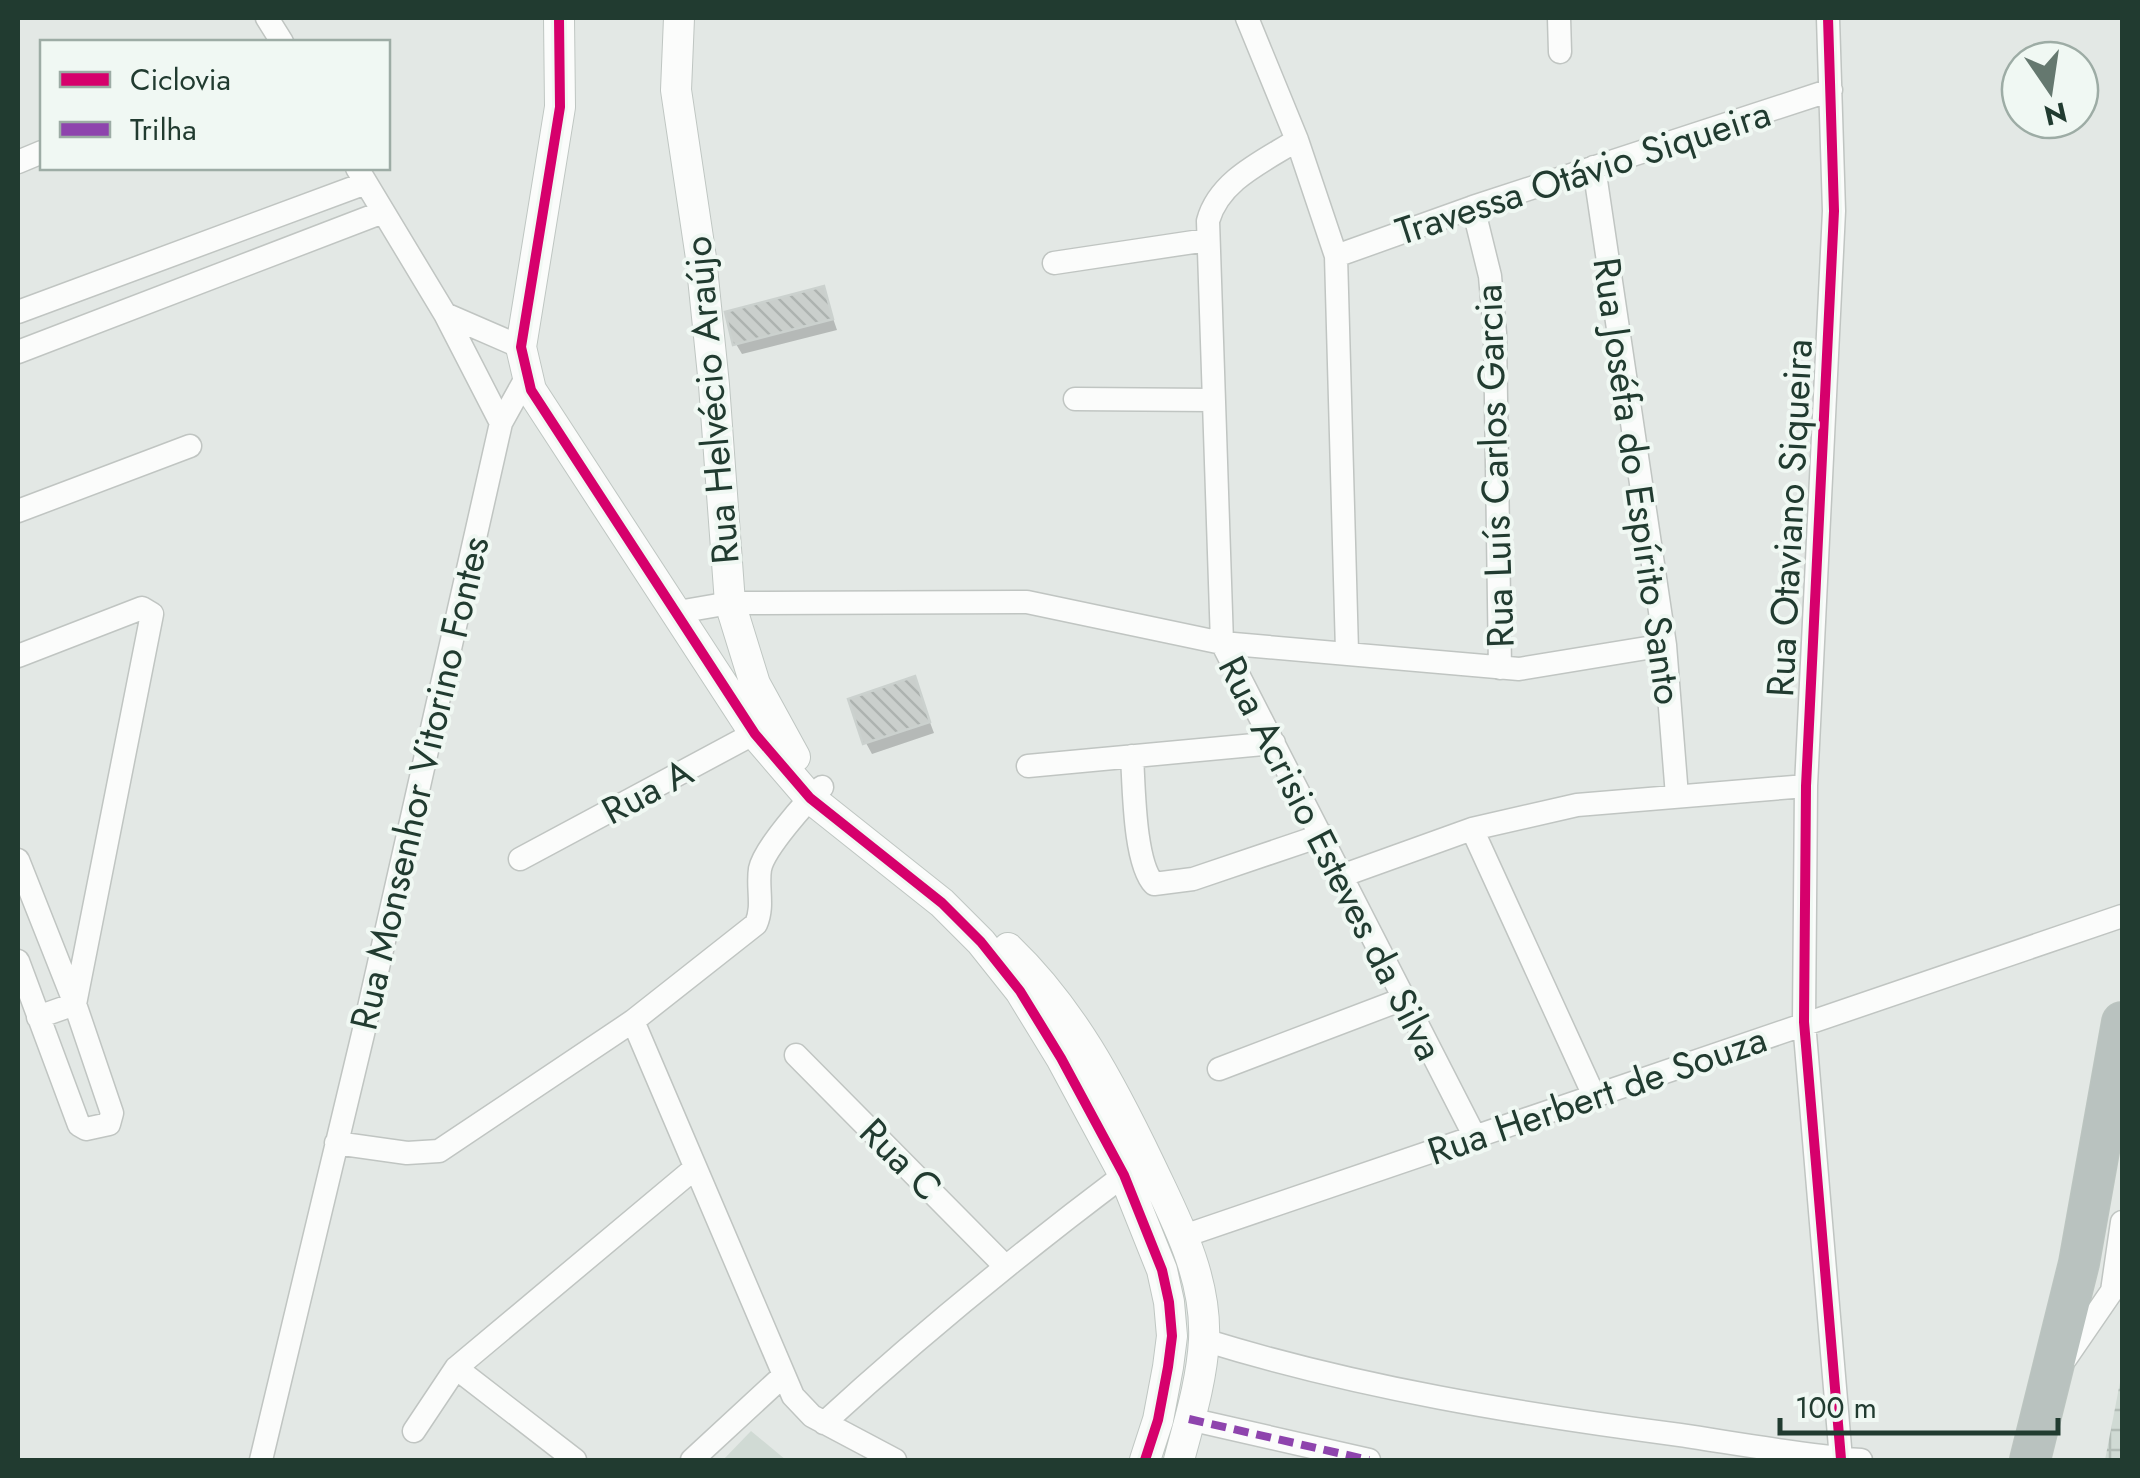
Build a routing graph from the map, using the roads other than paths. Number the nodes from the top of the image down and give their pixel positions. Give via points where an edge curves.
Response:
1 (268, 18) edge
2 (559, 18) edge
3 (679, 18) edge
4 (1247, 18) edge
5 (1558, 18) edge
6 (1828, 18) edge
7 (281, 40) edge
8 (1560, 52) dead end
9 (1831, 90) junction
10 (1297, 140) junction
11 (1594, 167) junction
12 (361, 175) edge
13 (1473, 207) junction
14 (383, 212) junction
15 (1208, 240) junction
16 (1336, 256) junction
17 (1054, 263) dead end
18 (18, 312) edge
19 (444, 314) junction
20 (520, 347) junction
21 (18, 352) edge
22 (529, 384) junction
23 (1075, 399) dead end
24 (1212, 400) junction
25 (501, 423) junction
26 (190, 446) dead end
27 (18, 511) edge
28 (730, 603) junction
29 (678, 612) junction
30 (740, 640) junction
31 (1222, 643) junction
32 (1665, 646) junction
33 (1347, 652) junction
34 (18, 656) edge
35 (707, 656) junction
36 (1500, 668) junction
37 (764, 728) junction
38 (1274, 742) junction
39 (1132, 756) junction
40 (1028, 766) dead end
41 (811, 784) junction
42 (1806, 786) junction
43 (1677, 796) junction
44 (1472, 829) junction
45 (1322, 835) junction
46 (520, 859) dead end
47 (18, 860) edge
48 (1344, 875) junction
49 (2122, 916) edge
50 (18, 961) edge
51 (1403, 998) junction
52 (75, 1004) junction
53 (38, 1017) junction
54 (633, 1021) junction
55 (1804, 1022) junction
56 (2122, 1022) edge
57 (796, 1055) dead end
58 (1219, 1069) dead end
59 (1595, 1098) junction
60 (1476, 1139) junction
61 (336, 1143) junction
62 (695, 1168) junction
63 (1124, 1175) junction
64 (2122, 1222) edge
65 (1184, 1236) junction
66 (1004, 1265) junction
67 (1204, 1340) junction
68 (456, 1368) junction
69 (783, 1376) junction
70 (2050, 1381) junction
71 (1189, 1419) junction
72 (824, 1423) junction
73 (414, 1431) dead end
74 (1809, 1458) edge
75 (261, 1460) edge
76 (575, 1460) edge
77 (692, 1460) edge
78 (894, 1460) edge
79 (1145, 1460) edge
80 (1179, 1460) edge
81 (1369, 1460) edge
82 (1851, 1460) edge
83 (2030, 1460) edge

1 - 7 street
2 - 20 street via 560,106
3 - 28 street, Rua Helvécio Araújo via 676,90 701,258
4 - 10 street
5 - 8 street
6 - 9 street, Rua Otaviano Siqueira
9 - 11 street, Travessa Otávio Siqueira
9 - 42 street, Rua Otaviano Siqueira via 1833,229
10 - 15 street via 1218,198
10 - 16 street
11 - 13 street, Travessa Otávio Siqueira
11 - 32 street, Rua Joséfa do Espírito Santo
12 - 14 street
12 - 18 street
13 - 16 street, Travessa Otávio Siqueira
13 - 36 street, Rua Luís Carlos Garcia via 1495,333
14 - 19 street
14 - 21 street
15 - 17 street
15 - 24 street
16 - 33 street
19 - 20 street
19 - 25 street
20 - 22 street
22 - 25 street, Rua Monsenhor Vitorino Fontes
22 - 29 street
23 - 24 street
24 - 31 street
25 - 61 street, Rua Monsenhor Vitorino Fontes
26 - 27 street
28 - 29 street, Rua Acrisio Esteves da Silva
28 - 30 street, Rua Helvécio Araújo
28 - 31 street, Rua Acrisio Esteves da Silva via 1027,602
29 - 35 street
30 - 35 street
30 - 37 street, Rua Helvécio Araújo
31 - 33 street
31 - 38 street, Rua Acrisio Esteves da Silva
32 - 36 street
32 - 43 street, Rua Joséfa do Espírito Santo
33 - 36 street
34 - 52 street via 142,608 152,614
35 - 37 street
37 - 41 street, Rua Helvécio Araújo
37 - 46 street, Rua A
38 - 39 street
38 - 45 street, Rua Acrisio Esteves da Silva
39 - 40 street
39 - 45 street via 1142,853 1154,884 1193,880
41 - 54 street via 761,865 756,924
41 - 63 street via 1002,967
41 - 65 street via 969,912 1062,1008 1127,1118
42 - 43 street
42 - 55 street, Rua Otaviano Siqueira
43 - 44 street via 1576,805
44 - 48 street
44 - 59 street
45 - 48 street, Rua Acrisio Esteves da Silva
47 - 52 street
48 - 51 street, Rua Acrisio Esteves da Silva
49 - 55 street, Rua Herbert de Souza
50 - 53 street
51 - 58 street
51 - 60 street, Rua Acrisio Esteves da Silva
52 - 53 street
52 - 53 street via 112,1113 100,1128 80,1125
54 - 61 street via 440,1151
54 - 62 street
55 - 59 street, Rua Herbert de Souza
55 - 82 street, Rua Otaviano Siqueira
56 - 70 highway via 2079,1263
57 - 66 street, Rua C
59 - 60 street, Rua Herbert de Souza
60 - 65 street, Rua Herbert de Souza
61 - 75 street, Rua Monsenhor Vitorino Fontes
62 - 68 street
62 - 69 street
63 - 66 street
63 - 79 street via 1162,1270 1172,1336
64 - 70 street via 2112,1292
65 - 67 street
66 - 72 street
67 - 71 street
67 - 74 street via 1329,1376 1451,1400
68 - 73 street
68 - 76 street
69 - 72 street via 802,1408
69 - 77 street
70 - 83 highway
71 - 80 street
71 - 81 street
72 - 78 street
74 - 82 street

